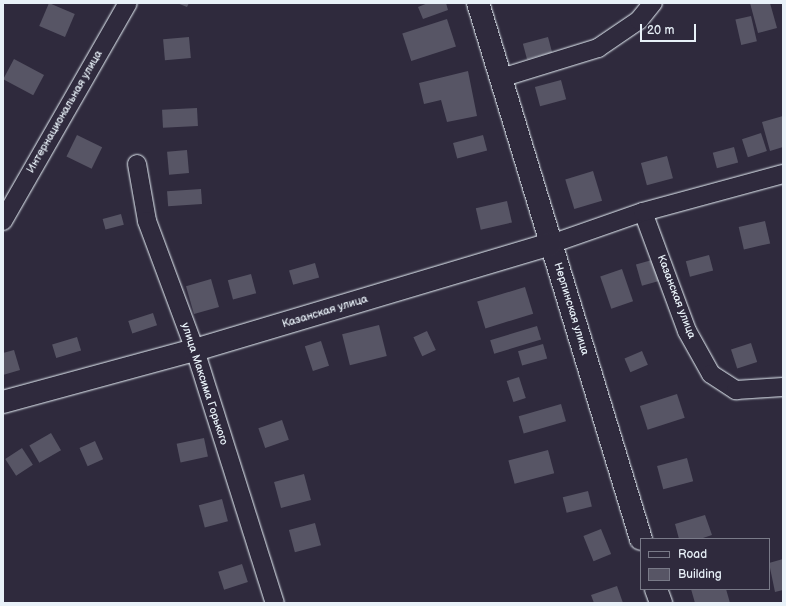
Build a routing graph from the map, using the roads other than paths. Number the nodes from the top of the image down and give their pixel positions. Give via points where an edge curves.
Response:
1 (128, 3) edge
2 (478, 3) edge
3 (653, 3) edge
4 (501, 78) junction
5 (137, 164) dead end
6 (783, 174) edge
7 (644, 212) junction
8 (3, 221) edge
9 (551, 244) junction
10 (195, 350) junction
11 (783, 387) edge
12 (3, 402) edge
13 (641, 538) edge
14 (656, 590) edge
15 (275, 603) edge
16 (661, 603) edge

1 - 8 street, Интернациональная улица
2 - 4 main road, Нерпинская улица
3 - 4 street via 639,20 598,48
4 - 9 main road, Нерпинская улица
5 - 10 street, улица Максима Горького via 147,221
6 - 7 street, Казанская улица
7 - 9 street, Казанская улица
7 - 11 street, Казанская улица via 687,331 711,374 736,390
9 - 10 main road, Казанская улица
9 - 13 main road, Нерпинская улица
10 - 12 main road, Казанская улица
10 - 15 street, улица Максима Горького
14 - 16 main road

